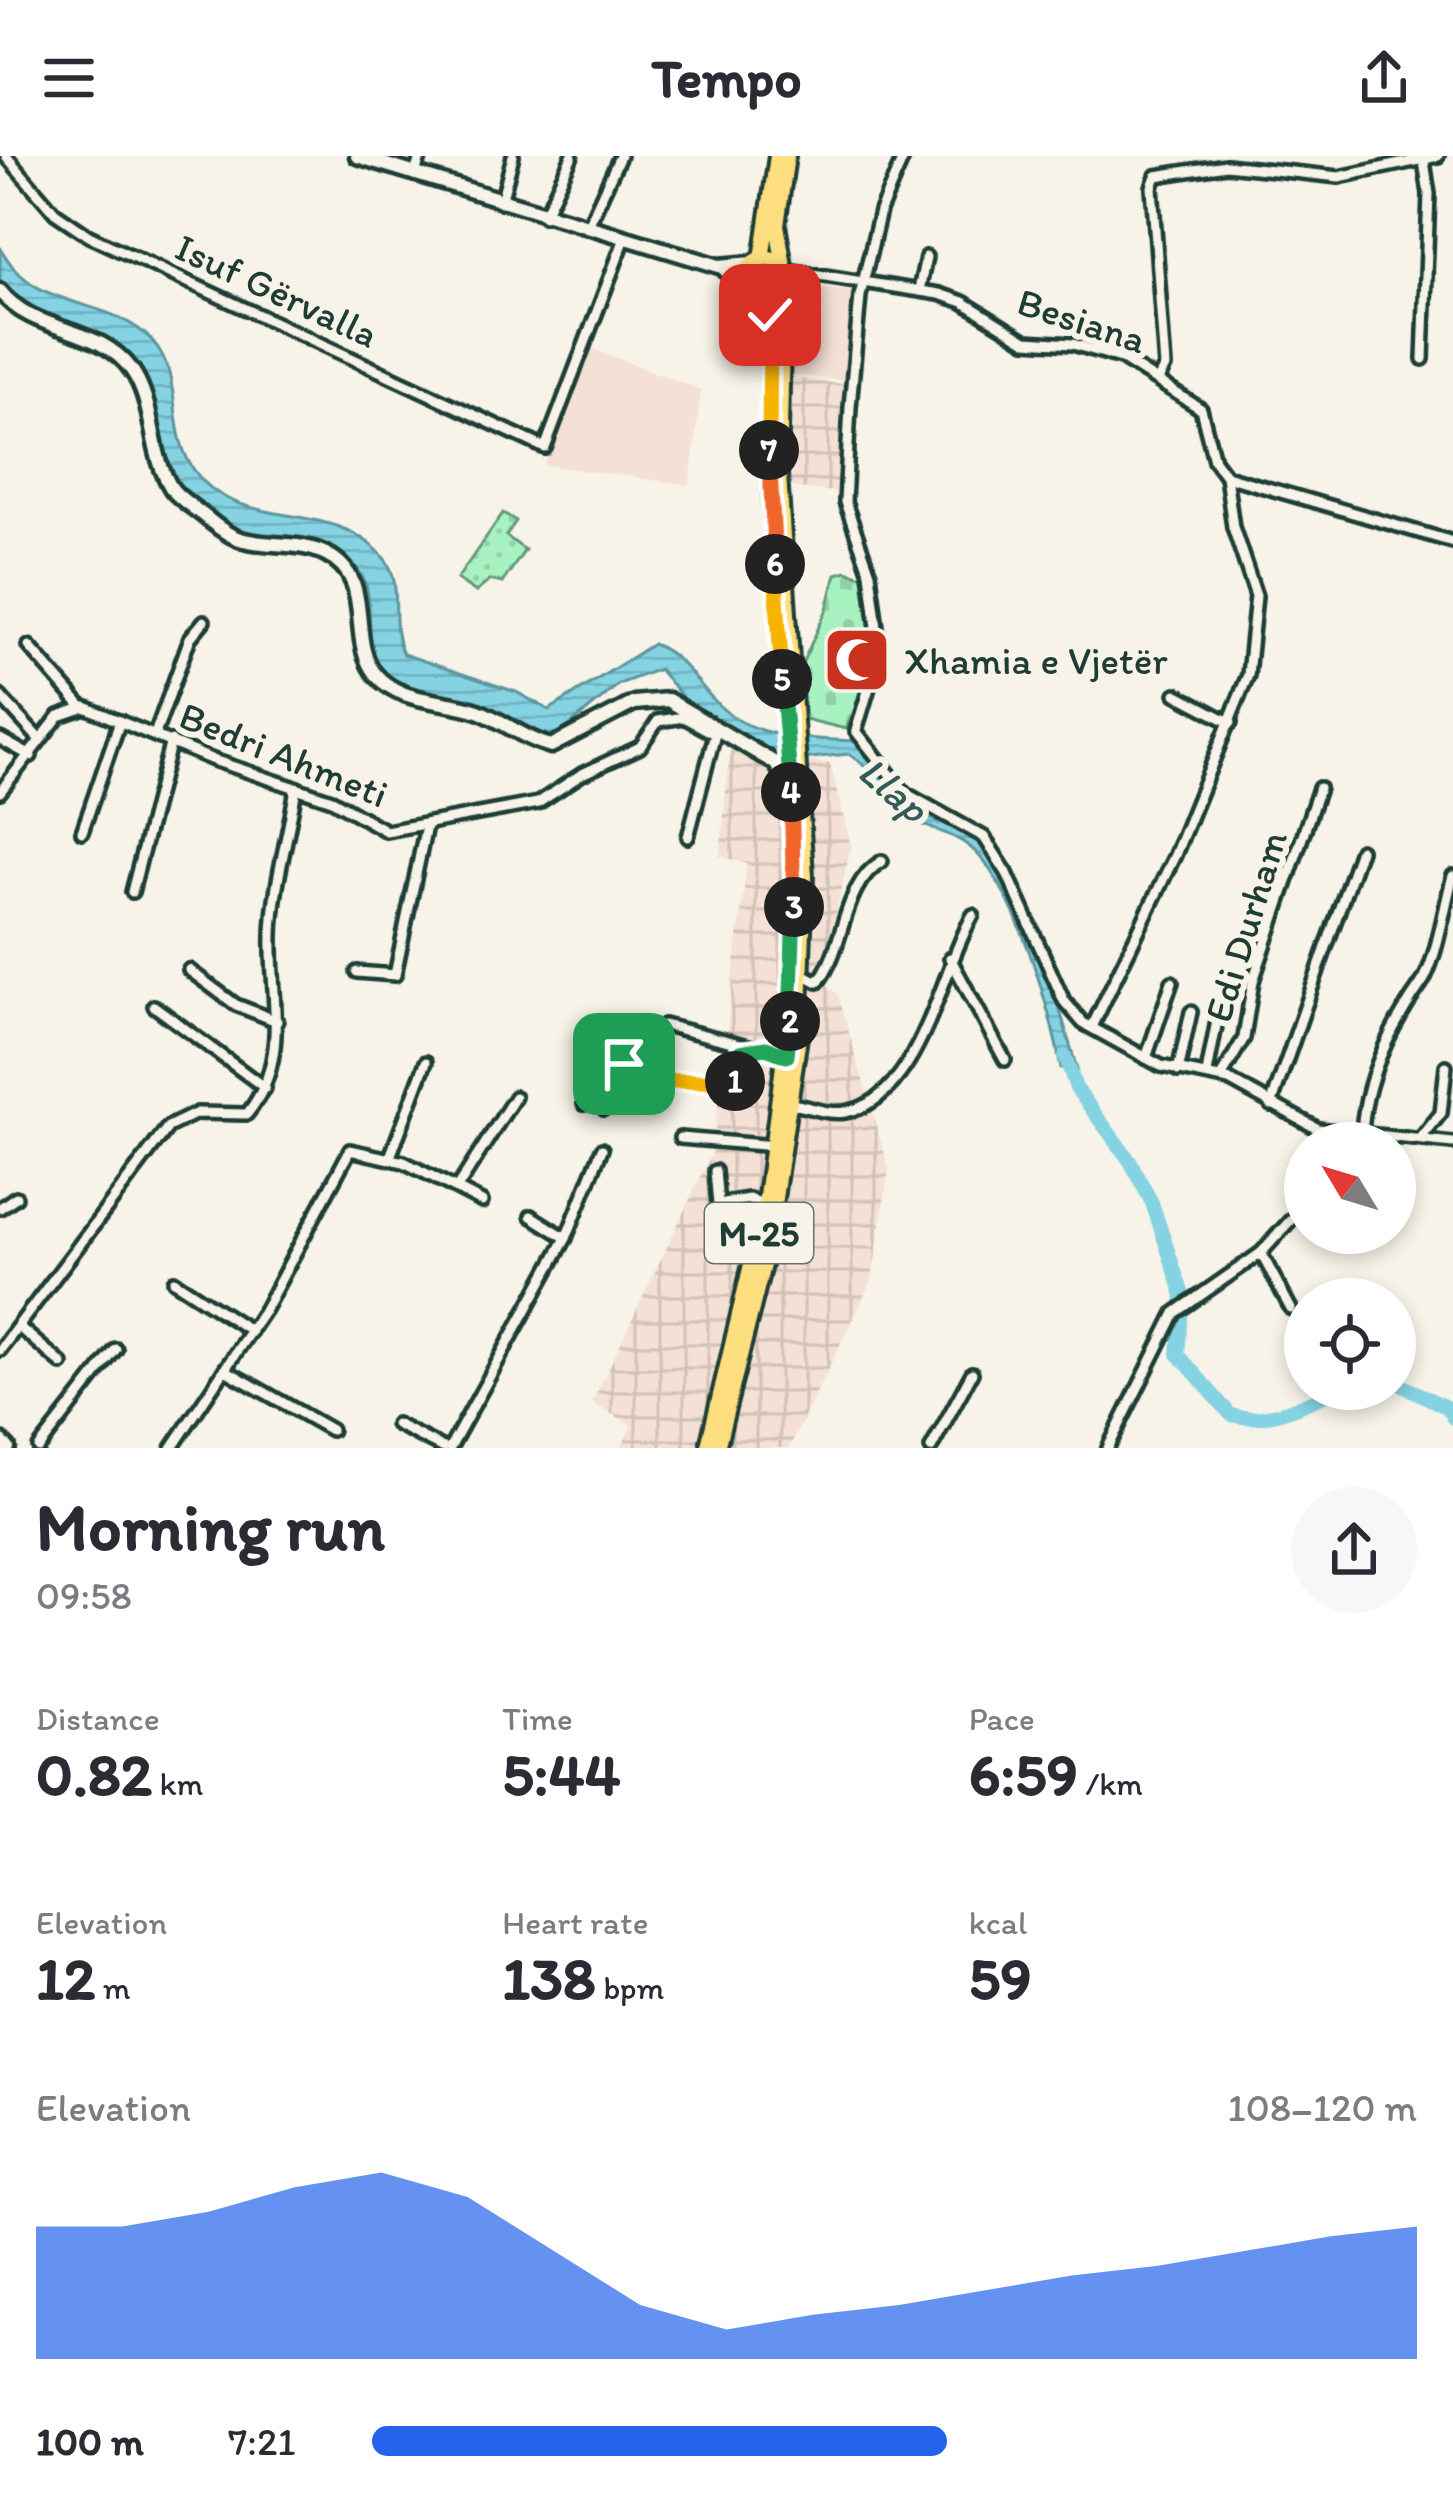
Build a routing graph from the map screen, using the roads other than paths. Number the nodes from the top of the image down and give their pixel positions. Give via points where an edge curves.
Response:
1 (6, 156) edge
2 (357, 156) edge
3 (421, 156) edge
4 (513, 156) edge
5 (572, 156) edge
6 (620, 156) edge
7 (777, 156) edge
8 (787, 156) edge
9 (904, 156) edge
10 (1438, 156) edge
11 (1424, 161) junction
12 (414, 175) junction
13 (501, 202) junction
14 (544, 216) junction
15 (587, 229) junction
16 (625, 238) junction
17 (926, 257) dead end
18 (757, 261) junction
19 (719, 266) junction
20 (785, 268) junction
21 (811, 278) junction
22 (866, 285) junction
23 (748, 288) junction
24 (919, 290) junction
25 (0, 291) edge
26 (784, 291) junction
27 (764, 300) junction
28 (1423, 359) dead end
29 (1160, 379) junction
30 (1226, 476) junction
31 (1453, 542) edge
32 (204, 621) dead end
33 (29, 646) dead end
34 (1176, 694) dead end
35 (1, 697) edge
36 (82, 707) junction
37 (790, 708) junction
38 (120, 721) junction
39 (1231, 723) junction
40 (155, 734) junction
41 (0, 740) edge
42 (40, 740) junction
43 (171, 741) junction
44 (31, 756) junction
45 (790, 774) junction
46 (296, 788) junction
47 (1319, 788) dead end
48 (0, 792) edge
49 (426, 826) junction
50 (82, 832) dead end
51 (688, 837) dead end
52 (1360, 850) dead end
53 (882, 861) dead end
54 (1453, 875) edge
55 (132, 892) dead end
56 (973, 915) dead end
57 (950, 958) junction
58 (189, 970) dead end
59 (357, 972) dead end
60 (798, 974) junction
61 (1172, 982) dead end
62 (154, 1006) dead end
63 (1219, 1010) dead end
64 (1191, 1012) dead end
65 (794, 1015) junction
66 (278, 1021) junction
67 (664, 1025) dead end
68 (1092, 1027) junction
69 (754, 1050) junction
70 (787, 1056) junction
71 (1145, 1058) junction
72 (1005, 1060) dead end
73 (425, 1063) dead end
74 (1446, 1066) dead end
75 (629, 1067) junction
76 (1178, 1071) junction
77 (1207, 1073) junction
78 (1222, 1077) junction
79 (265, 1088) junction
80 (515, 1096) dead end
81 (584, 1104) dead end
82 (790, 1104) junction
83 (1271, 1105) junction
84 (604, 1109) dead end
85 (1304, 1122) edge
86 (1362, 1122) edge
87 (680, 1138) dead end
88 (1416, 1138) edge
89 (1421, 1138) junction
90 (1453, 1143) edge
91 (775, 1146) junction
92 (602, 1149) dead end
93 (390, 1157) junction
94 (715, 1171) dead end
95 (457, 1188) junction
96 (16, 1197) dead end
97 (482, 1202) dead end
98 (766, 1204) junction
99 (0, 1208) edge
100 (531, 1216) dead end
101 (1284, 1227) edge
102 (566, 1238) junction
103 (1261, 1253) junction
104 (174, 1282) dead end
105 (1284, 1296) edge
106 (19, 1328) junction
107 (251, 1331) junction
108 (116, 1348) dead end
109 (0, 1351) edge
110 (62, 1364) dead end
111 (227, 1371) junction
112 (972, 1373) dead end
113 (396, 1424) dead end
114 (331, 1430) dead end
115 (0, 1440) edge
116 (8, 1448) edge
117 (39, 1448) edge
118 (172, 1448) edge
119 (447, 1448) edge
120 (712, 1448) edge
121 (931, 1448) edge
122 (1108, 1448) edge

1 - 16 street, Isuf Gërvalla via 88,236 545,448
2 - 12 main road
3 - 12 street
4 - 13 street
5 - 14 street
6 - 15 street
7 - 18 main road
8 - 20 main road, M-25 via 777,225
9 - 22 street via 880,211
10 - 11 street
11 - 28 street
11 - 29 street via 1339,177 1226,165 1156,176
12 - 13 main road
13 - 14 main road
14 - 15 main road
15 - 16 main road
16 - 19 main road
17 - 24 street
18 - 19 main road
18 - 20 main road
18 - 23 main road
19 - 23 main road
20 - 21 street, Besiana
20 - 26 main road, M-25
21 - 22 street, Besiana
21 - 26 street
22 - 24 street, Besiana
22 - 68 street via 844,482 877,604 880,651 856,730 905,793 984,837 1064,1001
23 - 27 main road
24 - 29 street, Besiana via 963,302 1026,341 1090,348
25 - 45 main road via 34,320 91,340 130,368 175,493 237,538 293,544 346,569 356,584 370,666 386,684 481,712 551,746 634,703 668,700
26 - 27 main road
26 - 37 main road, M-25 via 779,475
27 - 37 main road, M-25
29 - 30 street, Besiana via 1202,409
30 - 31 street
30 - 39 street, Besiana via 1256,596 1248,675
32 - 40 street via 190,638
33 - 36 street
34 - 39 street
35 - 42 street
36 - 38 street, Bedri Ahmeti
36 - 42 street via 59,716
37 - 45 main road, M-25
38 - 40 street, Bedri Ahmeti
38 - 50 street, Bedri Ahmeti
39 - 68 street, Besiana
40 - 43 street, Bedri Ahmeti
41 - 44 street
42 - 44 street
43 - 46 street, Bedri Ahmeti
43 - 55 street
44 - 48 street
45 - 60 main road, M-25
46 - 49 street, Bedri Ahmeti via 386,831
46 - 66 street via 272,937
47 - 78 street, Edi Durham via 1253,981 1244,1038
49 - 51 street, Bedri Ahmeti via 538,802 640,747 658,722 684,717 715,734
49 - 59 street, Bedri Ahmeti via 395,975
52 - 83 street
53 - 60 street via 862,877 829,969 812,983
54 - 86 street via 1422,983 1383,1047
56 - 57 street
57 - 72 street
57 - 82 street via 908,1066 884,1094 844,1113
58 - 66 street via 236,1005
60 - 65 main road, M-25
61 - 71 street
62 - 79 street
63 - 77 street
64 - 76 street
65 - 70 main road, M-25
65 - 82 main road, M-25
66 - 79 street
67 - 69 street
68 - 71 street
69 - 70 street
69 - 75 street via 740,1052 737,1081 669,1081
70 - 91 main road, M-25
71 - 76 street
73 - 93 street
74 - 89 street via 1441,1113
75 - 81 street via 609,1060
75 - 84 street
76 - 77 street
77 - 78 street
78 - 83 street
79 - 106 street via 247,1114 197,1113 168,1127
80 - 95 street
82 - 120 main road, M-25 via 768,1245
83 - 85 street
87 - 91 street
88 - 89 street
89 - 90 street
91 - 98 main road, M-25
92 - 102 street
93 - 95 street
93 - 107 street via 350,1150
94 - 98 street via 718,1204
95 - 97 street
96 - 99 street
98 - 120 main road, M-25
100 - 102 street
101 - 103 street
102 - 119 street
103 - 105 street
103 - 122 street via 1175,1312
104 - 107 street
106 - 109 street
106 - 110 street
107 - 111 street
108 - 117 street
111 - 114 street
111 - 118 street
112 - 121 street
113 - 119 street
115 - 116 main road

